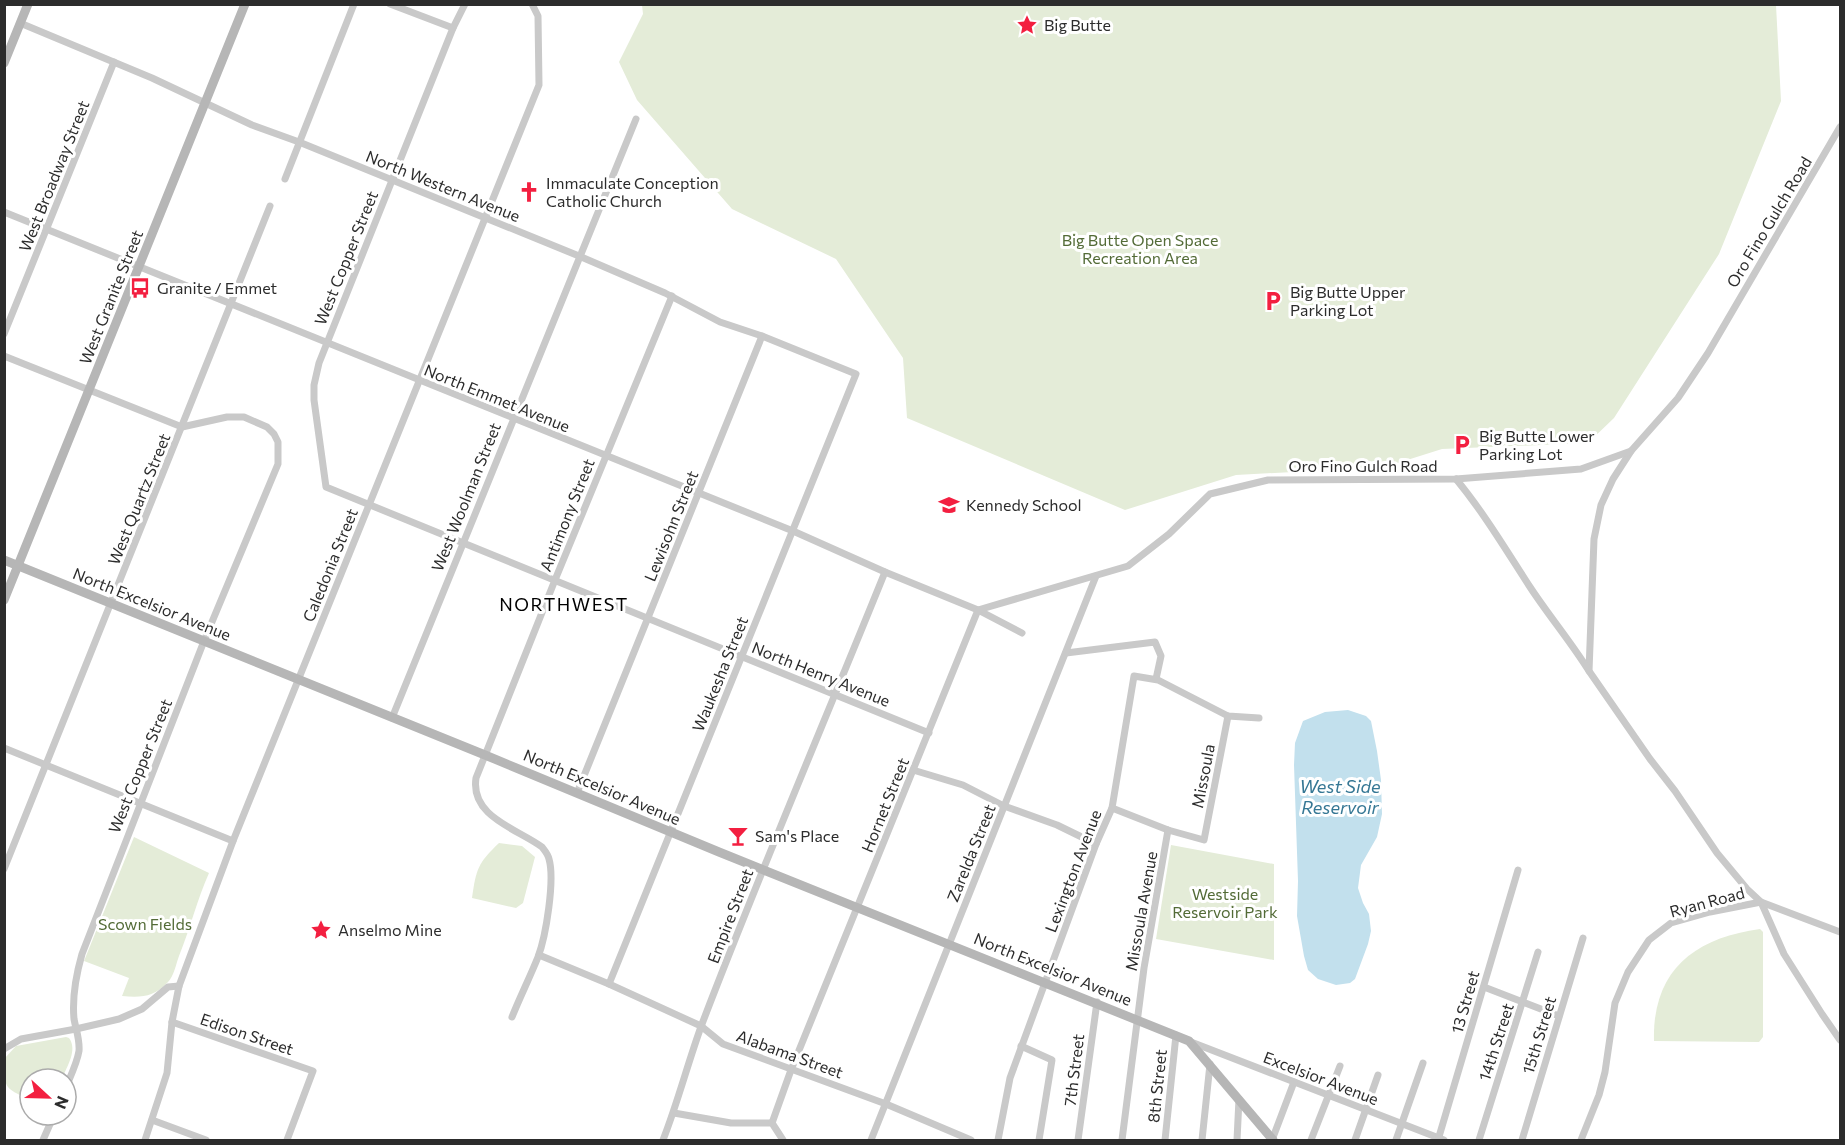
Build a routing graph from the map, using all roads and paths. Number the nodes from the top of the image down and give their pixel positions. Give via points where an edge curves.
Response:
1 (28, 4) edge
2 (245, 4) edge
3 (354, 4) edge
4 (390, 4) edge
5 (465, 4) edge
6 (532, 4) edge
7 (20, 23) junction
8 (453, 28) junction
9 (114, 62) junction
10 (4, 63) edge
11 (205, 103) junction
12 (636, 120) dead end
13 (1840, 127) edge
14 (299, 142) junction
15 (285, 178) dead end
16 (392, 180) junction
17 (270, 206) dead end
18 (4, 212) edge
19 (485, 218) junction
20 (46, 229) junction
21 (579, 256) junction
22 (140, 267) junction
23 (672, 296) junction
24 (230, 304) junction
25 (4, 334) edge
26 (762, 336) junction
27 (326, 342) junction
28 (4, 356) edge
29 (856, 374) joint
30 (419, 381) junction
31 (88, 391) junction
32 (512, 419) junction
33 (182, 427) junction
34 (1630, 451) junction
35 (606, 457) junction
36 (1456, 479) junction
37 (699, 494) junction
38 (369, 505) junction
39 (793, 531) junction
40 (462, 543) junction
41 (4, 560) edge
42 (18, 566) junction
43 (885, 572) junction
44 (1096, 576) junction
45 (555, 580) junction
46 (4, 600) edge
47 (112, 604) junction
48 (978, 610) junction
49 (648, 618) junction
50 (1022, 633) dead end
51 (204, 641) junction
52 (1066, 653) junction
53 (742, 656) junction
54 (1589, 671) junction
55 (1156, 679) junction
56 (298, 680) junction
57 (836, 694) junction
58 (1228, 716) junction
59 (392, 718) junction
60 (1259, 718) dead end
61 (928, 733) junction
62 (4, 748) edge
63 (485, 755) junction
64 (46, 765) junction
65 (913, 770) junction
66 (578, 793) junction
67 (140, 804) junction
68 (1004, 806) junction
69 (1112, 808) junction
70 (1168, 830) junction
71 (670, 832) junction
72 (233, 841) junction
73 (1096, 844) junction
74 (4, 868) edge
75 (763, 869) junction
76 (1518, 870) dead end
77 (1761, 902) junction
78 (857, 907) junction
79 (1840, 932) edge
80 (1583, 938) dead end
81 (950, 944) junction
82 (1538, 952) dead end
83 (539, 955) junction
84 (1045, 983) junction
85 (609, 984) junction
86 (179, 986) junction
87 (1484, 987) junction
88 (1096, 1002) junction
89 (1523, 1003) junction
90 (1559, 1016) junction
91 (512, 1017) dead end
92 (1137, 1020) junction
93 (172, 1022) junction
94 (701, 1026) junction
95 (76, 1029) junction
96 (1176, 1035) junction
97 (1840, 1040) edge
98 (1189, 1041) junction
99 (1022, 1046) junction
100 (4, 1049) edge
101 (1423, 1063) dead end
102 (1210, 1064) junction
103 (1340, 1066) dead end
104 (74, 1067) edge
105 (791, 1070) junction
106 (1378, 1076) dead end
107 (1294, 1082) junction
108 (1329, 1095) junction
109 (1239, 1099) junction
110 (886, 1104) junction
111 (1367, 1110) junction
112 (674, 1113) junction
113 (152, 1120) junction
114 (771, 1123) junction
115 (1403, 1124) junction
116 (957, 1137) edge
117 (145, 1140) edge
118 (206, 1140) edge
119 (287, 1140) edge
120 (663, 1140) edge
121 (783, 1140) edge
122 (871, 1140) edge
123 (971, 1140) edge
124 (998, 1140) edge
125 (1039, 1140) edge
126 (1078, 1140) edge
127 (1122, 1140) edge
128 (1165, 1140) edge
129 (1202, 1140) edge
130 (1237, 1140) edge
131 (1273, 1140) edge
132 (1311, 1140) edge
133 (1355, 1140) edge
134 (1396, 1140) edge
135 (1440, 1140) edge
136 (1479, 1140) edge
137 (1522, 1140) edge
138 (1581, 1140) edge

1 - 7 street
2 - 11 street, West Granite Street
3 - 14 street
4 - 8 street
5 - 8 street, West Copper Street
6 - 19 street, Caledonia Street via 538,16 539,85
7 - 9 street, North Western Avenue
7 - 10 street
8 - 16 street, West Copper Street
9 - 11 street, North Western Avenue
9 - 20 street, West Broadway Street
11 - 14 street, North Western Avenue
11 - 22 street, West Granite Street
12 - 21 street, West Woolman Street
13 - 34 street, Oro Fino Gulch Road via 1708,353 1678,398
14 - 15 street
14 - 16 street, North Western Avenue
16 - 19 street, North Western Avenue
16 - 27 street, West Copper Street
17 - 24 street, West Quartz Street
18 - 20 street, North Emmet Avenue
19 - 21 street, North Western Avenue
19 - 30 street, Caledonia Street
20 - 22 street, North Emmet Avenue
20 - 25 street, West Broadway Street
21 - 23 street, North Western Avenue
21 - 32 street, West Woolman Street
22 - 24 street, North Emmet Avenue
22 - 31 street, West Granite Street
23 - 26 street, North Western Avenue via 720,322
23 - 35 street, Antimony Street
24 - 27 street, North Emmet Avenue
24 - 33 street, West Quartz Street
26 - 29 street, North Western Avenue
26 - 37 street, Lewisohn Street
27 - 30 street, North Emmet Avenue
27 - 38 street, West Copper Street via 314,385 326,487
28 - 31 street
29 - 39 street, Waukesha Street
30 - 32 street, North Emmet Avenue
30 - 38 street, Caledonia Street
31 - 33 street
31 - 42 street, West Granite Street
32 - 35 street, North Emmet Avenue
32 - 40 street, West Woolman Street
33 - 47 street, West Quartz Street
33 - 51 street, West Copper Street via 244,417 267,427 278,442 278,464
34 - 36 street, Oro Fino Gulch Road via 1581,469
34 - 54 street via 1601,505 1594,539
35 - 37 street, North Emmet Avenue
35 - 45 street, Antimony Street
36 - 44 street, Oro Fino Gulch Road via 1268,480 1210,494 1169,534 1128,566
36 - 54 street
37 - 39 street, North Emmet Avenue
37 - 49 street, Lewisohn Street
38 - 40 street, North Henry Avenue
38 - 56 street, Caledonia Street
39 - 43 street, North Emmet Avenue
39 - 53 street, Waukesha Street
40 - 45 street, North Henry Avenue
40 - 59 street, West Woolman Street
41 - 42 street, North Excelsior Avenue
42 - 46 street, West Granite Street
42 - 47 street, North Excelsior Avenue
43 - 48 street, North Emmet Avenue
43 - 57 street, Empire Street
44 - 48 street
44 - 52 street, Zarelda Street
45 - 49 street, North Henry Avenue
45 - 63 street, Antimony Street
47 - 51 street, North Excelsior Avenue
47 - 64 street, West Quartz Street
48 - 50 street, North Emmet Avenue
48 - 61 street, Hornet Street
49 - 53 street, North Henry Avenue
49 - 66 street, Lewisohn Street
51 - 56 street, North Excelsior Avenue
51 - 67 street, West Copper Street
52 - 55 street via 1155,642 1161,656
52 - 68 street, Zarelda Street
53 - 57 street, North Henry Avenue
53 - 71 street, Waukesha Street
54 - 77 street via 1717,853
55 - 58 street
55 - 69 street, Lexington Avenue via 1134,676
56 - 59 street, North Excelsior Avenue
56 - 72 street, Caledonia Street
57 - 61 street, North Henry Avenue
57 - 75 street, Empire Street
58 - 60 street
58 - 70 street, Missoula via 1204,840
59 - 63 street, North Excelsior Avenue
61 - 65 street, Hornet Street
62 - 64 street
63 - 66 street, North Excelsior Avenue
63 - 83 street, Antimony Street via 476,784 483,806 499,823 535,842 546,852 550,866 550,893
64 - 67 street
64 - 74 street, West Quartz Street
65 - 68 street via 963,785
65 - 78 street, Hornet Street
66 - 71 street, North Excelsior Avenue
67 - 72 street
67 - 95 street, West Copper Street via 79,964 74,1002
68 - 73 street via 1058,825
68 - 81 street, Zarelda Street
69 - 70 street
69 - 73 street, Lexington Avenue
70 - 92 street, Missoula Avenue
71 - 75 street, North Excelsior Avenue
71 - 85 street, Waukesha Street
72 - 86 street, Caledonia Street
73 - 84 street, Lexington Avenue
75 - 78 street, North Excelsior Avenue
75 - 94 street, Empire Street
76 - 87 street, 13 Street
77 - 79 street, Ryan Road
77 - 97 street via 1784,954
77 - 138 street, Ryan Road via 1671,923 1648,940 1615,1003 1605,1072
78 - 81 street, North Excelsior Avenue
78 - 105 street, Hornet Street
80 - 90 street, 15th Street
81 - 84 street, North Excelsior Avenue
81 - 110 street, Zarelda Street
82 - 89 street, 14th Street
83 - 85 street, Alabama Street
83 - 91 street
84 - 88 street, North Excelsior Avenue
84 - 99 street, Lexington Avenue
85 - 94 street, Alabama Street
86 - 93 street, Caledonia Street
86 - 95 street via 168,987 137,1012
87 - 89 street
87 - 135 street, 13 Street
88 - 92 street, North Excelsior Avenue
88 - 126 street, 7th Street
89 - 90 street
89 - 136 street, 14th Street
90 - 137 street, 15th Street
92 - 96 street, North Excelsior Avenue
92 - 127 street, Missoula Avenue
93 - 113 street, Caledonia Street via 167,1073
93 - 119 street, Edison Street via 313,1071
94 - 105 street, Alabama Street via 723,1044
94 - 112 street, Empire Street
95 - 100 street via 21,1040
95 - 104 street, West Copper Street via 79,1054
96 - 98 street, North Excelsior Avenue
96 - 128 street, 8th Street
98 - 102 street
98 - 107 street, Excelsior Avenue
99 - 124 street, Lexington Avenue via 1010,1078
99 - 125 street via 1052,1060
101 - 115 street
102 - 109 street
102 - 129 street
103 - 108 street
105 - 110 street, Alabama Street
105 - 114 street, Hornet Street
106 - 111 street
107 - 108 street, Excelsior Avenue
107 - 131 street
108 - 111 street, Excelsior Avenue
108 - 132 street
109 - 130 street
109 - 131 street
110 - 116 street, Alabama Street
110 - 122 street, Zarelda Street
111 - 115 street, Excelsior Avenue
111 - 133 street
112 - 114 street via 731,1123
112 - 120 street, Empire Street
113 - 117 street, Caledonia Street
113 - 118 street
114 - 121 street
115 - 134 street
115 - 135 street, Excelsior Avenue
116 - 123 street, Alabama Street

